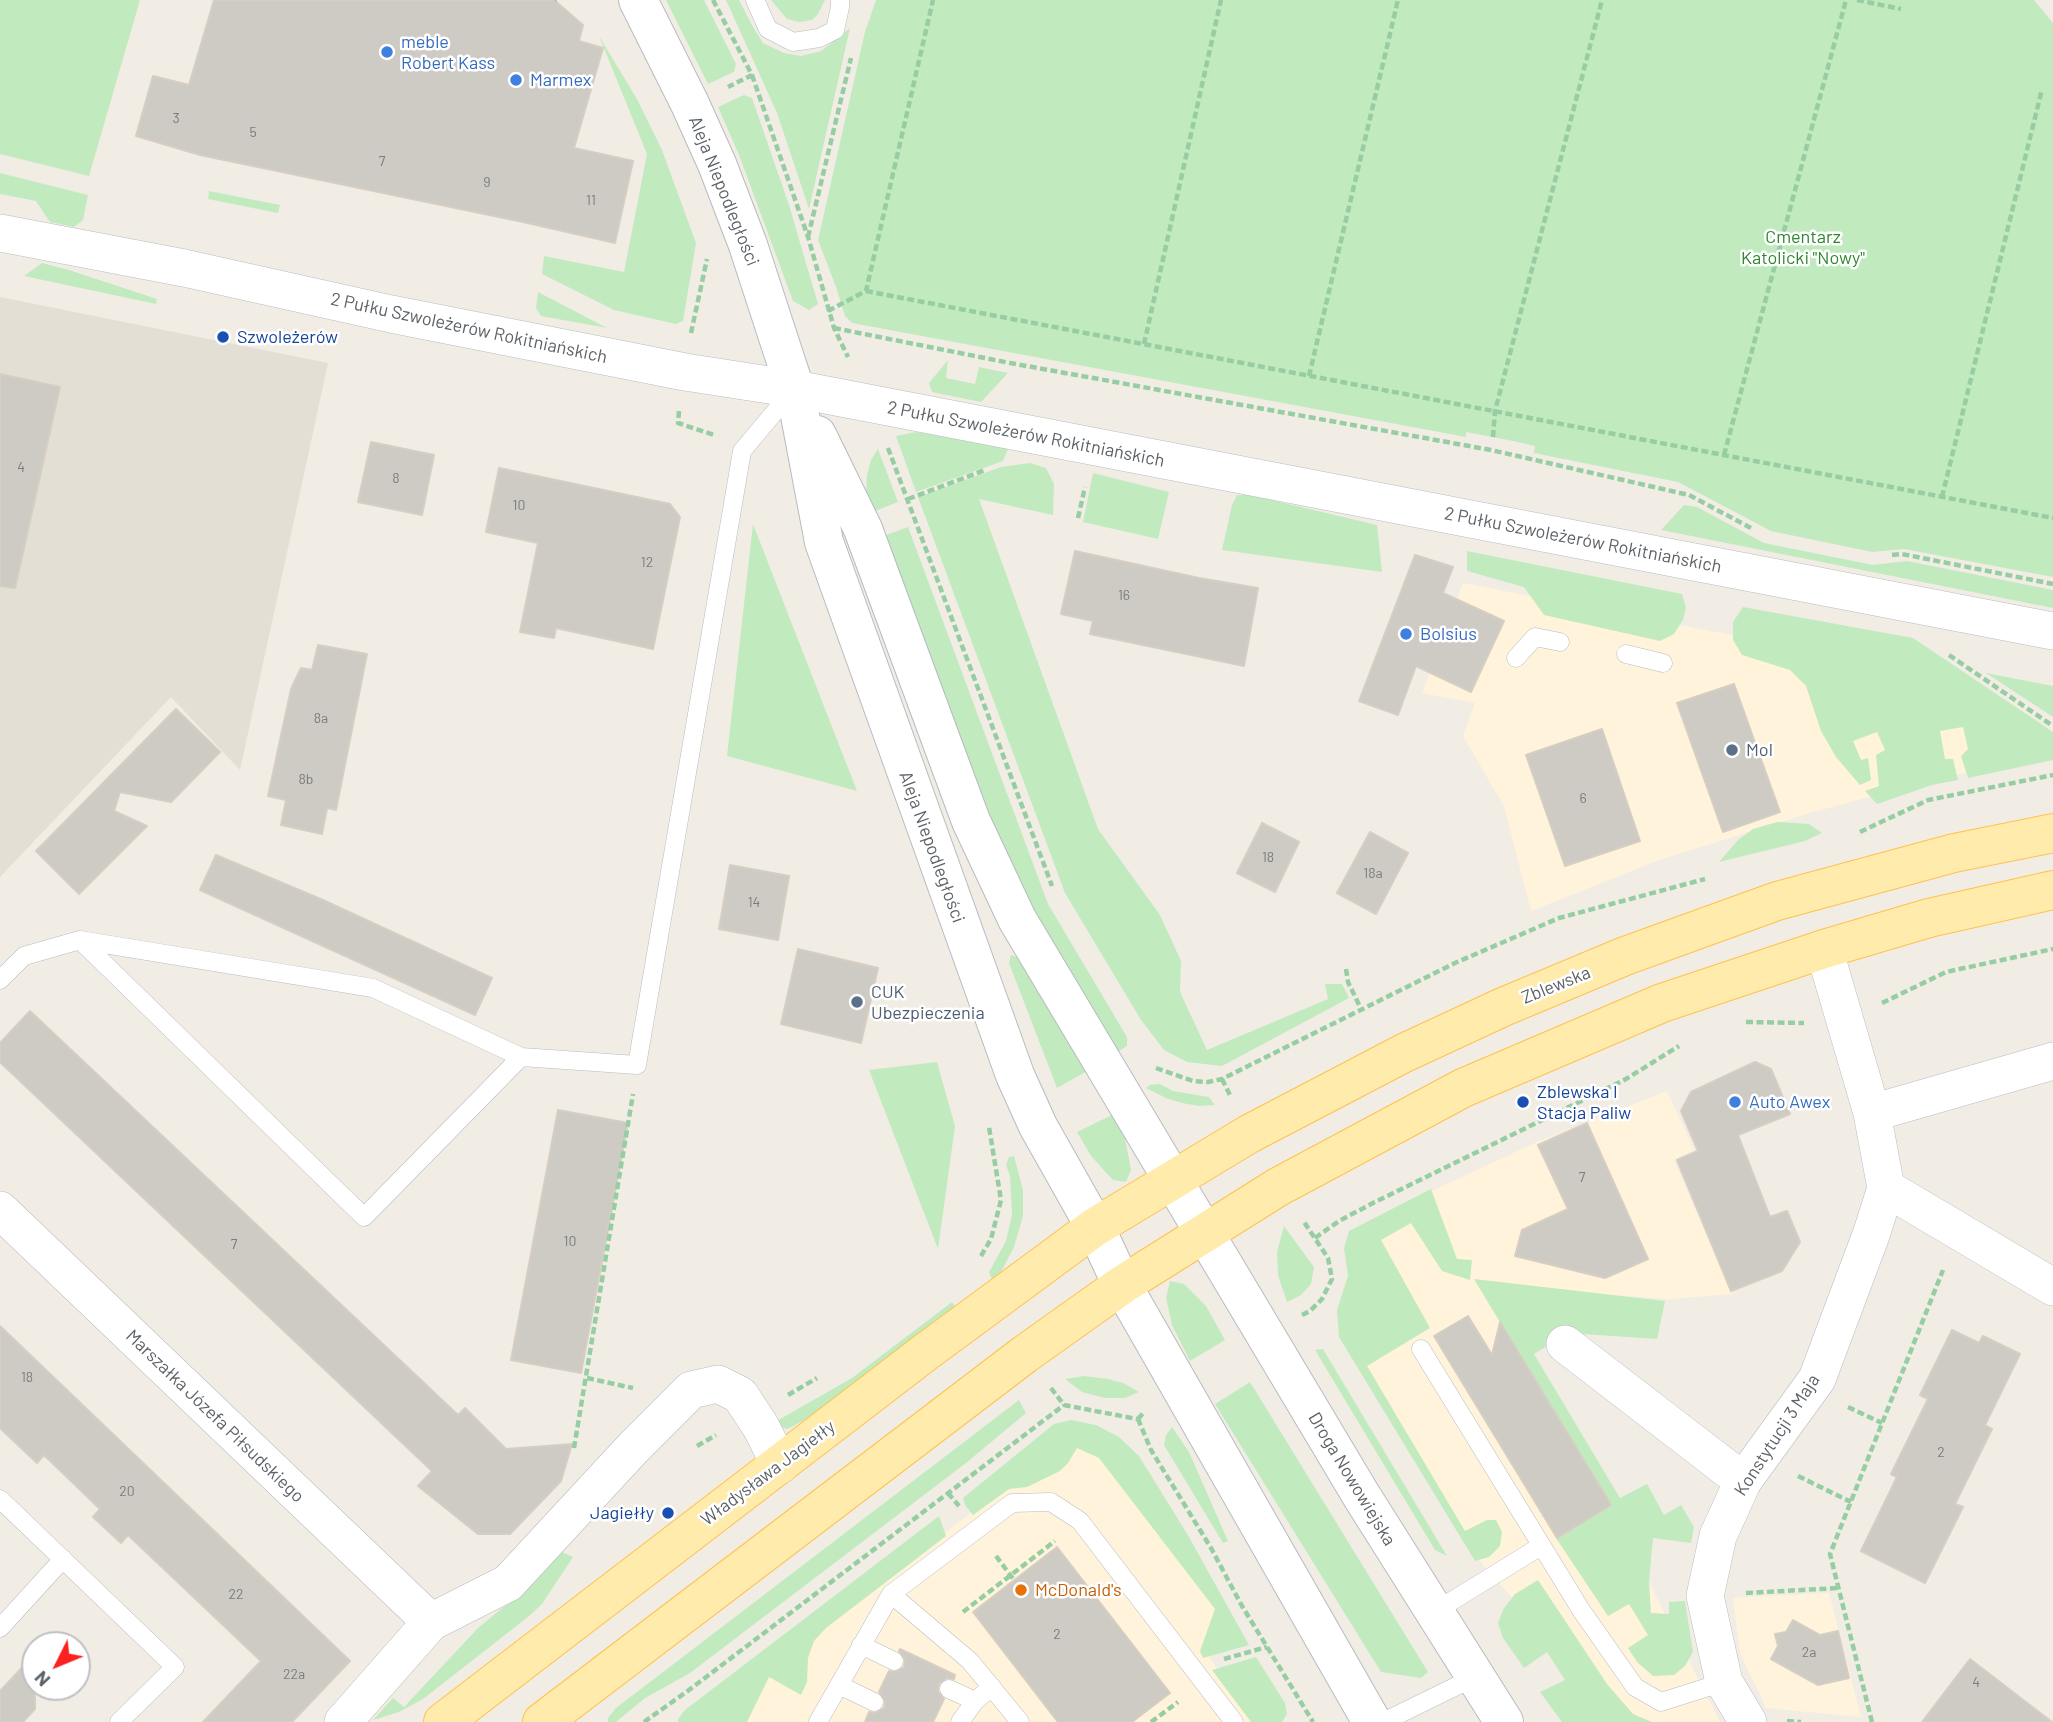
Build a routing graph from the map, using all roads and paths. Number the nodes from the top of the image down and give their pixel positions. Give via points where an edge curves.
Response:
1 (638, 0) edge
2 (713, 0) edge
3 (755, 0) edge
4 (839, 0) edge
5 (933, 0) edge
6 (1221, 0) edge
7 (1398, 0) edge
8 (1602, 0) edge
9 (1846, 0) edge
10 (1857, 0) edge
11 (1901, 9) dead end
12 (852, 55) dead end
13 (752, 75) junction
14 (2042, 89) dead end
15 (690, 104) junction
16 (0, 233) edge
17 (808, 237) junction
18 (866, 291) junction
19 (828, 311) junction
20 (834, 328) junction
21 (1144, 344) junction
22 (1310, 376) junction
23 (795, 389) junction
24 (871, 404) junction
25 (1495, 411) junction
26 (1493, 437) dead end
27 (1724, 455) junction
28 (1087, 481) dead end
29 (1942, 497) junction
30 (1078, 518) dead end
31 (2053, 518) edge
32 (1758, 532) dead end
33 (1881, 556) dead end
34 (2053, 584) edge
35 (2053, 631) edge
36 (1560, 642) dead end
37 (1626, 654) dead end
38 (1516, 658) dead end
39 (1663, 663) dead end
40 (2053, 833) edge
41 (1052, 887) dead end
42 (2053, 890) edge
43 (80, 940) junction
44 (1824, 949) junction
45 (2053, 949) edge
46 (1346, 969) dead end
47 (0, 979) edge
48 (1361, 1009) dead end
49 (1844, 1020) junction
50 (1745, 1022) dead end
51 (1683, 1044) dead end
52 (521, 1057) junction
53 (2053, 1061) edge
54 (637, 1065) junction
55 (1152, 1066) dead end
56 (1234, 1104) dead end
57 (1871, 1113) junction
58 (993, 1144) dead end
59 (1172, 1179) junction
60 (1886, 1188) junction
61 (0, 1210) edge
62 (1095, 1227) junction
63 (1959, 1230) junction
64 (1205, 1233) junction
65 (979, 1260) dead end
66 (1122, 1285) junction
67 (2053, 1287) edge
68 (1310, 1311) dead end
69 (1565, 1344) dead end
70 (1422, 1349) dead end
71 (1046, 1381) dead end
72 (1063, 1405) junction
73 (571, 1461) dead end
74 (780, 1465) junction
75 (1751, 1469) junction
76 (0, 1499) edge
77 (1851, 1502) junction
78 (1055, 1541) dead end
79 (1541, 1546) junction
80 (990, 1547) dead end
81 (63, 1559) junction
82 (1010, 1574) junction
83 (1014, 1580) dead end
84 (1839, 1588) junction
85 (891, 1594) junction
86 (1705, 1596) junction
87 (1434, 1612) junction
88 (970, 1621) dead end
89 (431, 1622) junction
90 (0, 1628) edge
91 (861, 1645) junction
92 (1267, 1647) junction
93 (1233, 1657) dead end
94 (894, 1661) dead end
95 (1475, 1677) junction
96 (1724, 1682) junction
97 (839, 1685) junction
98 (992, 1686) junction
99 (948, 1689) dead end
100 (975, 1701) junction
101 (874, 1702) dead end
102 (1178, 1702) dead end
103 (1227, 1719) edge
104 (548, 1721) edge
105 (120, 1722) edge
106 (343, 1722) edge
107 (443, 1722) edge
108 (644, 1722) edge
109 (818, 1722) edge
110 (960, 1722) edge
111 (1020, 1722) edge
112 (1151, 1722) edge
113 (1313, 1722) edge
114 (1373, 1722) edge
115 (1383, 1722) edge
116 (1504, 1722) edge
117 (1748, 1722) edge
118 (1872, 1722) edge

1 - 15 street, Aleja Niepodległości
2 - 13 path
3 - 4 lane via 768,29 793,42 835,30
5 - 18 path
6 - 21 path
7 - 22 path
8 - 25 path
9 - 27 path
10 - 11 path
12 - 17 path
13 - 15 path
13 - 17 path
14 - 29 path
15 - 23 street, Aleja Niepodległości via 748,245
16 - 23 street, 2 Pułku Szwoleżerów Rokitniańskich via 685,372
17 - 19 path
18 - 19 path
18 - 21 path
19 - 20 path
20 - 24 path
20 - 32 path via 1491,450 1689,495
21 - 22 path
22 - 25 path
23 - 24 street, 2 Pułku Szwoleżerów Rokitniańskich
23 - 54 lane via 742,451
23 - 59 street, Aleja Niepodległości via 863,529 971,821 1017,919
23 - 62 street, Aleja Niepodległości via 824,542 963,932 1015,1075
24 - 35 street, 2 Pułku Szwoleżerów Rokitniańskich
24 - 41 path
25 - 26 path
25 - 27 path
27 - 29 path
28 - 30 path
29 - 31 path
33 - 34 path via 1902,554
36 - 38 lane via 1535,637
37 - 39 lane
40 - 59 main road, Zblewska via 1954,853 1777,901 1625,956 1404,1053
42 - 44 main road via 1929,918
43 - 47 lane via 24,956
43 - 52 lane via 373,988
43 - 52 lane via 364,1217
44 - 49 street, Konstytucji 3 Maja
44 - 64 main road via 1662,1003 1463,1088 1278,1187
45 - 49 path via 1946,972
46 - 48 path
49 - 50 path via 1824,1024
49 - 57 street, Konstytucji 3 Maja
51 - 68 path via 1626,1079 1373,1203 1315,1238 1328,1258 1332,1279
52 - 54 lane
53 - 57 street
54 - 73 path
55 - 56 path via 1192,1081 1222,1079
57 - 60 street, Konstytucji 3 Maja
58 - 65 path via 1001,1200 991,1239
59 - 62 main road, Zblewska
59 - 64 street, Aleja Niepodległości
60 - 63 street
60 - 75 street, Konstytucji 3 Maja via 1817,1379
61 - 89 street, Marszałka Józefa Piłsudskiego
62 - 66 street, Aleja Niepodległości
62 - 74 main road, Władysława Jagiełły
63 - 67 street
63 - 77 path
64 - 66 main road
64 - 87 street, Droga Nowowiejska
66 - 104 main road via 981,1386
66 - 114 street
69 - 75 street
70 - 79 lane
71 - 72 path
72 - 92 path via 1138,1419 1151,1450
72 - 108 path
74 - 89 street via 740,1395 718,1384 691,1390 508,1584
74 - 107 main road, Władysława Jagiełły
75 - 77 path
75 - 86 street, Konstytucji 3 Maja via 1718,1536
76 - 81 lane
77 - 84 path via 1830,1554
78 - 82 path
79 - 87 lane
79 - 96 lane via 1635,1687 1661,1702
80 - 82 path
81 - 90 lane
81 - 105 lane via 175,1667
82 - 83 path
82 - 88 path via 962,1612
84 - 86 path
84 - 118 path
85 - 91 lane
85 - 98 lane via 970,1661
85 - 103 lane via 1012,1503 1051,1502 1089,1531
86 - 96 street, Konstytucji 3 Maja
87 - 95 street, Droga Nowowiejska
89 - 106 street
91 - 94 lane
91 - 97 lane
92 - 93 path
92 - 113 path
95 - 115 lane
95 - 116 street, Droga Nowowiejska
96 - 117 street, Konstytucji 3 Maja
97 - 101 lane
97 - 109 lane
98 - 100 lane
98 - 111 lane
99 - 100 lane
100 - 110 lane
102 - 112 path

